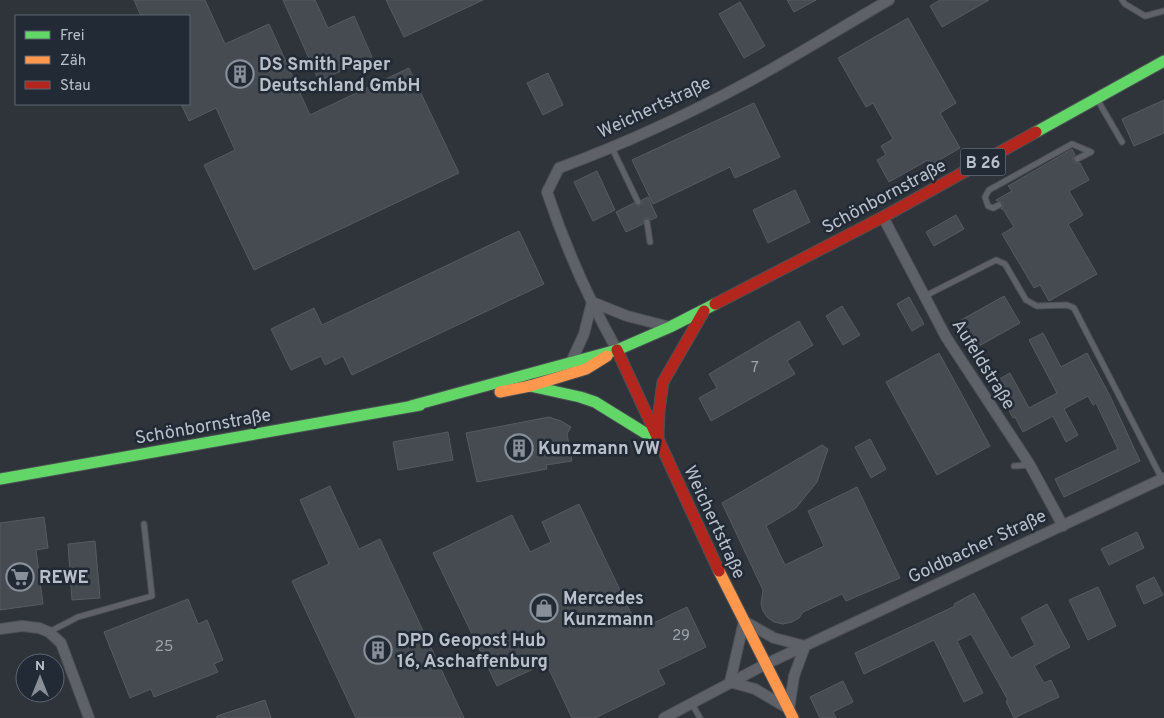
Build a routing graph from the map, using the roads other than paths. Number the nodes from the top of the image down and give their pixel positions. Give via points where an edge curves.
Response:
1 (889, 0) edge
2 (1122, 0) edge
3 (1164, 11) edge
4 (1164, 62) edge
5 (1097, 99) junction
6 (1122, 142) dead end
7 (612, 148) junction
8 (1077, 159) dead end
9 (638, 202) dead end
10 (999, 205) dead end
11 (883, 217) junction
12 (647, 222) dead end
13 (650, 242) dead end
14 (925, 296) junction
15 (592, 302) junction
16 (704, 311) junction
17 (670, 327) junction
18 (617, 350) junction
19 (571, 362) junction
20 (530, 386) junction
21 (411, 406) junction
22 (658, 441) junction
23 (1030, 465) junction
24 (1014, 466) dead end
25 (1163, 478) edge
26 (0, 479) edge
27 (144, 524) dead end
28 (1063, 526) junction
29 (744, 622) junction
30 (0, 629) edge
31 (49, 632) junction
32 (805, 646) junction
33 (766, 664) junction
34 (730, 682) junction
35 (692, 704) junction
36 (791, 713) edge
37 (89, 718) edge
38 (664, 718) edge
39 (700, 718) edge

1 - 7 street, Weichertstraße via 748,82
2 - 3 lane via 1145,16
4 - 5 main road, Schönbornstraße / B 26
5 - 6 lane
5 - 11 main road, Schönbornstraße / B 26
7 - 9 lane
7 - 15 street, Weichertstraße via 559,168 547,192 556,222
8 - 10 lane via 1091,152 1072,144 990,190 985,197 988,206 994,208
11 - 14 street, Aufeldstraße
11 - 16 main road, Schönbornstraße / B 26
12 - 13 lane
14 - 23 street, Aufeldstraße via 946,337
14 - 25 lane via 996,260 1005,264 1026,300 1037,306 1067,305 1074,308
15 - 17 street via 627,316
15 - 18 street, Weichertstraße
15 - 19 street via 584,334
16 - 17 main road, Schönbornstraße / B 26
16 - 22 main road via 664,382
17 - 18 main road, Schönbornstraße / B 26
18 - 19 main road, Schönbornstraße
18 - 20 main road, Schönbornstraße via 591,368
18 - 22 main road, Weichertstraße
19 - 21 main road, Schönbornstraße
20 - 21 main road, Schönbornstraße
20 - 22 main road via 595,402
21 - 26 main road, Schönbornstraße
22 - 29 main road, Weichertstraße
23 - 24 lane
23 - 28 street, Aufeldstraße
25 - 28 street, Goldbacher Straße
27 - 31 lane via 152,596 78,617
28 - 32 street, Goldbacher Straße
29 - 32 street via 774,638
29 - 33 main road, Weichertstraße
29 - 34 street
30 - 31 street via 22,626
31 - 37 street via 61,643
32 - 33 street, Goldbacher Straße
32 - 36 street via 794,676
33 - 34 street, Goldbacher Straße
33 - 36 main road
34 - 35 street, Goldbacher Straße
34 - 36 street via 755,689
35 - 38 street, Goldbacher Straße
35 - 39 lane

